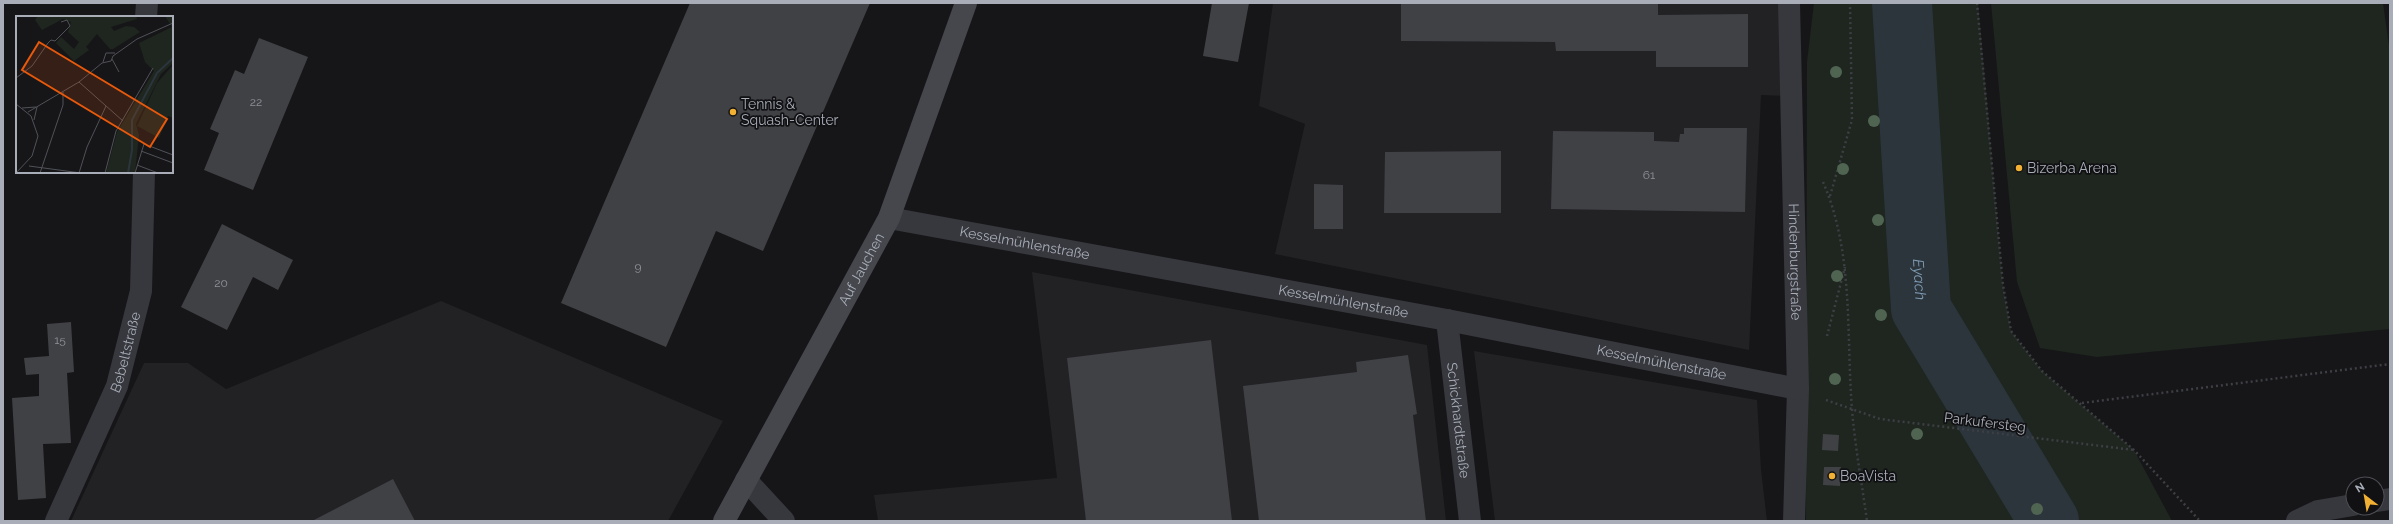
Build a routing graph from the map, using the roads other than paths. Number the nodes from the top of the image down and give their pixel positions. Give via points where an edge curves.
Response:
1 (147, 3) edge
2 (966, 3) edge
3 (1789, 3) edge
4 (146, 16) edge
5 (144, 173) edge
6 (889, 218) junction
7 (1447, 320) junction
8 (1798, 388) junction
9 (746, 480) junction
10 (2345, 506) edge
11 (56, 521) edge
12 (724, 521) edge
13 (784, 521) edge
14 (1470, 521) edge
15 (1794, 521) edge
16 (2297, 521) edge

1 - 4 street
2 - 6 main road, Auf Jauchen
3 - 8 street, Hindenburgstraße
5 - 11 street, Bebeltstraße via 141,291 118,386
6 - 7 street, Kesselmühlenstraße
6 - 9 main road, Auf Jauchen
7 - 8 street, Kesselmühlenstraße
7 - 14 street, Schickhardtstraße
8 - 15 street, Hindenburgstraße
9 - 12 main road, Auf Jauchen
9 - 13 street
10 - 16 street via 2318,511

